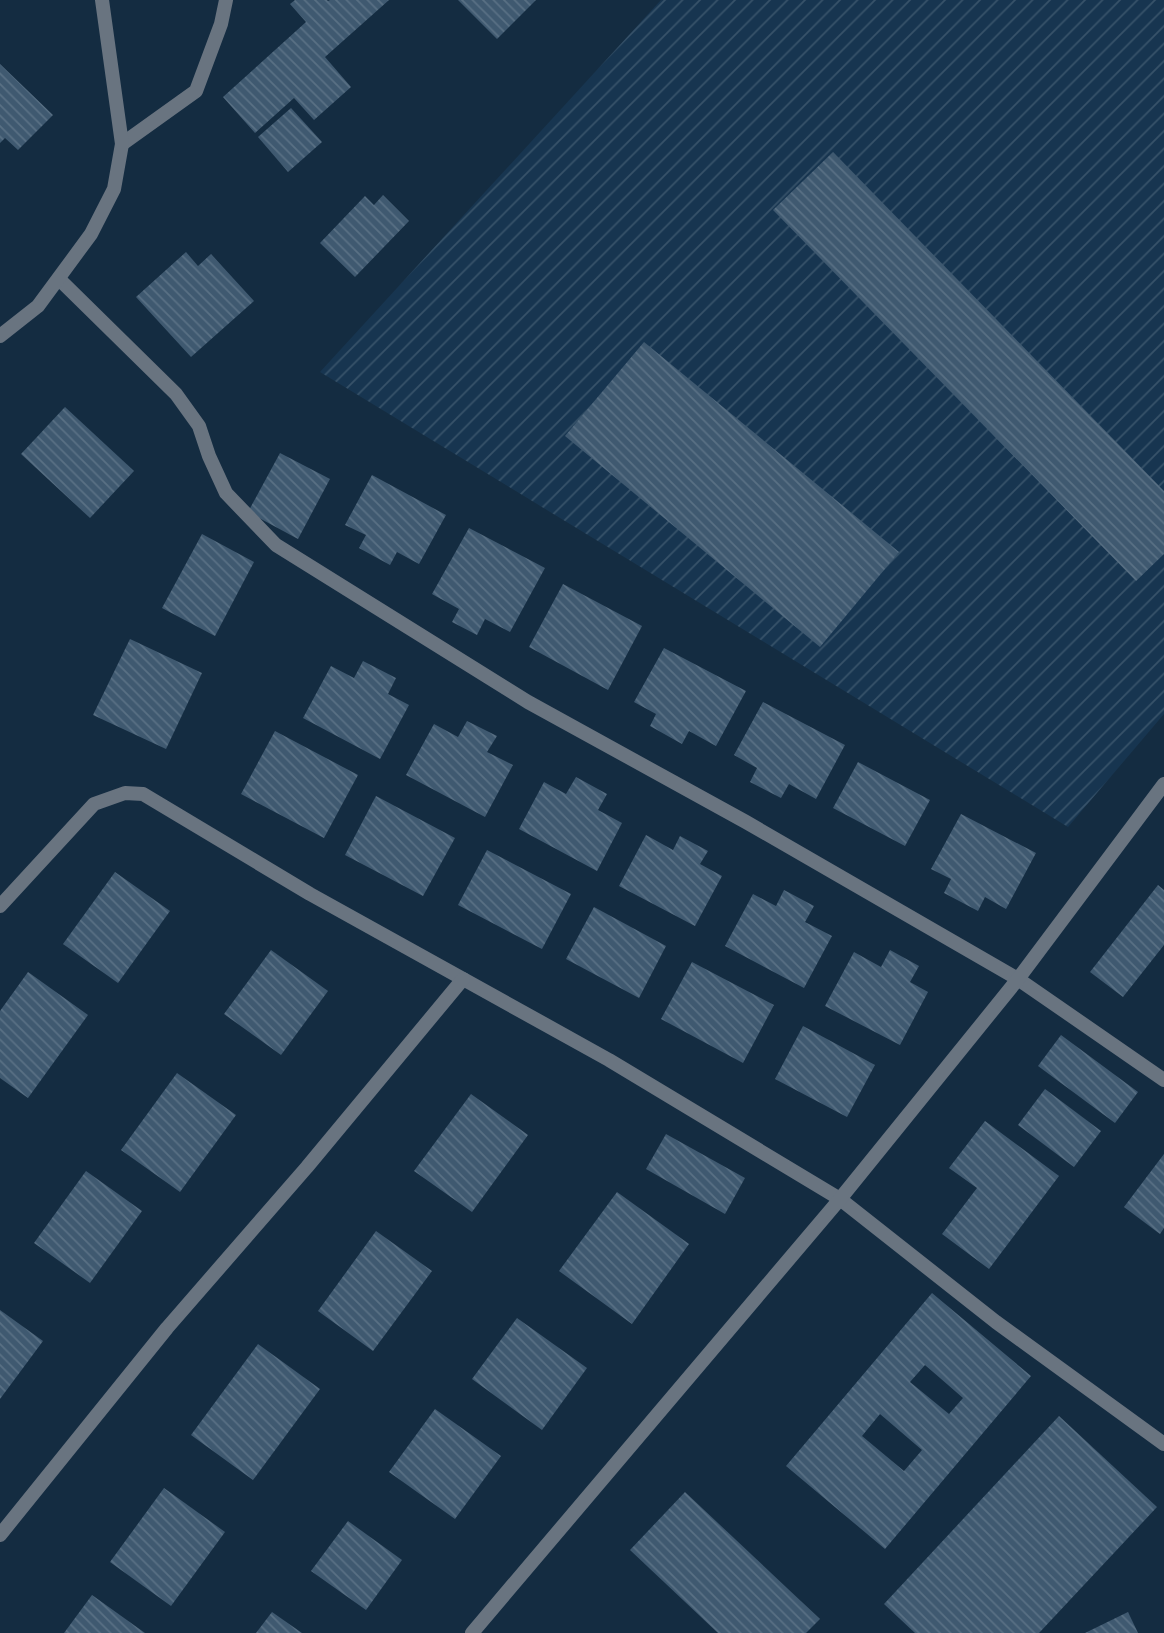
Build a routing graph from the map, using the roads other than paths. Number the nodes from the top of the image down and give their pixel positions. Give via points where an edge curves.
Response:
1 (102, 0) edge
2 (226, 0) edge
3 (122, 144) junction
4 (60, 279) junction
5 (0, 336) edge
6 (1164, 784) edge
7 (0, 906) edge
8 (463, 979) junction
9 (1018, 979) junction
10 (1164, 1080) edge
11 (840, 1199) junction
12 (1164, 1444) edge
13 (0, 1535) edge
14 (472, 1633) edge

1 - 3 street
2 - 3 street via 196,91
3 - 4 street via 114,189
4 - 5 street via 38,306
4 - 9 street via 176,394 199,426 226,493 276,545 528,702
6 - 9 street
7 - 8 street via 94,804 125,793 143,794
8 - 11 street
8 - 13 street via 167,1328
9 - 10 street
9 - 11 street
11 - 12 street via 996,1322
11 - 14 street

